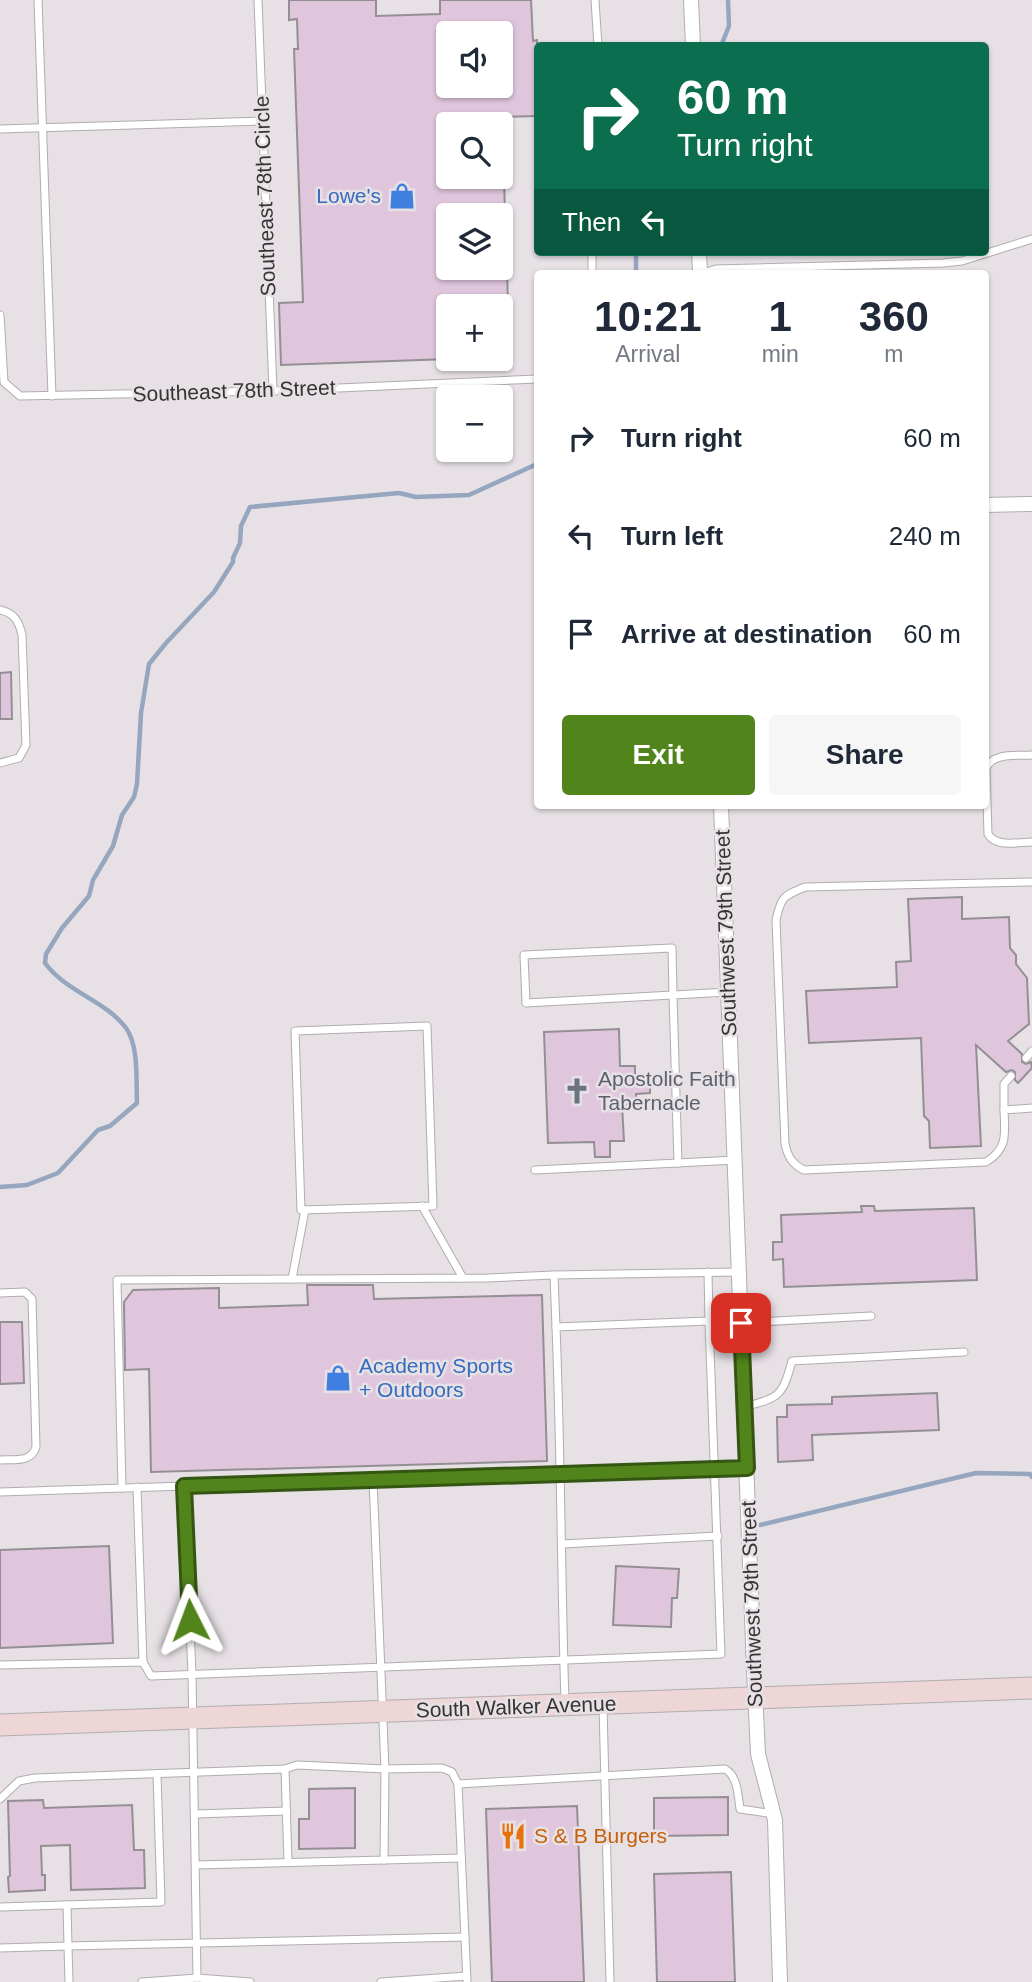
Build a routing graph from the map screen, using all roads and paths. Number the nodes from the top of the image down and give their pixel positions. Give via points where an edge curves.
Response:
1 (38, 0) edge
2 (258, 0) edge
3 (595, 0) edge
4 (691, 0) edge
5 (598, 42) edge
6 (692, 42) edge
7 (262, 121) junction
8 (43, 128) junction
9 (0, 129) edge
10 (1032, 239) edge
11 (989, 253) edge
12 (978, 256) edge
13 (712, 270) edge
14 (0, 315) edge
15 (534, 379) edge
16 (273, 391) junction
17 (52, 396) junction
18 (1032, 504) edge
19 (989, 505) edge
20 (0, 610) edge
21 (1032, 755) edge
22 (989, 761) edge
23 (0, 763) edge
24 (721, 809) edge
25 (987, 809) edge
26 (1032, 842) edge
27 (1032, 882) edge
28 (728, 992) junction
29 (673, 995) junction
30 (1011, 1076) dead end
31 (1032, 1108) edge
32 (1004, 1110) junction
33 (735, 1160) junction
34 (678, 1163) junction
35 (535, 1170) dead end
36 (422, 1206) junction
37 (305, 1210) junction
38 (708, 1272) junction
39 (739, 1272) junction
40 (554, 1275) junction
41 (463, 1278) junction
42 (292, 1279) junction
43 (0, 1293) edge
44 (871, 1316) dead end
45 (709, 1321) junction
46 (741, 1323) junction
47 (556, 1327) junction
48 (964, 1352) dead end
49 (744, 1407) junction
50 (0, 1460) edge
51 (747, 1468) junction
52 (716, 1469) junction
53 (561, 1474) junction
54 (373, 1480) junction
55 (184, 1486) junction
56 (122, 1488) junction
57 (137, 1488) junction
58 (0, 1492) edge
59 (718, 1536) junction
60 (562, 1544) junction
61 (564, 1661) junction
62 (143, 1662) junction
63 (0, 1665) edge
64 (380, 1667) junction
65 (192, 1674) junction
66 (1032, 1688) edge
67 (756, 1697) junction
68 (603, 1704) junction
69 (565, 1706) junction
70 (382, 1711) junction
71 (192, 1718) junction
72 (0, 1724) edge
73 (285, 1769) junction
74 (385, 1769) junction
75 (194, 1772) junction
76 (157, 1774) junction
77 (605, 1775) junction
78 (458, 1784) junction
79 (0, 1799) edge
80 (286, 1811) junction
81 (195, 1814) junction
82 (774, 1814) junction
83 (461, 1858) junction
84 (384, 1860) junction
85 (288, 1862) junction
86 (196, 1865) junction
87 (66, 1905) junction
88 (0, 1907) edge
89 (465, 1937) junction
90 (197, 1941) junction
91 (68, 1946) junction
92 (0, 1948) edge
93 (197, 1978) junction
94 (467, 1979) edge
95 (175, 1981) edge
96 (69, 1982) edge
97 (142, 1982) edge
98 (250, 1982) edge
99 (381, 1982) edge
100 (610, 1982) edge
101 (780, 1982) edge

1 - 8 lane
2 - 7 lane, Southeast 78th Circle
3 - 5 lane
4 - 6 street
7 - 8 lane
7 - 16 lane, Southeast 78th Circle
8 - 9 lane
8 - 17 lane
10 - 11 lane
12 - 13 lane via 962,261
14 - 17 lane, Southeast 78th Street via 4,382 20,396
15 - 16 lane, Southeast 78th Street
16 - 17 lane, Southeast 78th Street
18 - 19 street
20 - 23 lane via 16,618 22,635 26,745 19,758
21 - 22 lane
24 - 28 street, Southwest 79th Street
25 - 26 lane via 988,834 993,841
27 - 32 lane via 805,887 785,895 776,920 785,1144 794,1165 804,1170 986,1162 996,1156 1005,1139
28 - 29 lane
28 - 33 street, Southwest 79th Street
29 - 29 lane via 526,1003 524,955 672,948
29 - 34 lane
30 - 32 lane via 1004,1084
31 - 32 lane
33 - 34 lane
33 - 39 street, Southwest 79th Street
34 - 35 lane
36 - 37 lane
36 - 37 lane via 433,1206 426,1026 295,1031 301,1210
36 - 41 lane
37 - 42 lane
38 - 39 lane
38 - 40 lane
38 - 45 lane
39 - 46 street, Southwest 79th Street
40 - 41 lane
40 - 47 lane
41 - 42 lane
42 - 56 lane via 117,1280
43 - 50 lane via 24,1292 32,1299 36,1447 28,1458
44 - 46 lane
45 - 47 lane
45 - 52 lane
46 - 49 street, Southwest 79th Street
47 - 53 lane
48 - 49 lane via 792,1361 785,1387 774,1399
49 - 51 street, Southwest 79th Street
51 - 52 lane
51 - 67 street, Southwest 79th Street
52 - 53 lane
52 - 59 lane
53 - 54 lane
53 - 60 lane
54 - 55 lane
54 - 64 lane
55 - 57 lane
55 - 65 lane
56 - 57 lane
56 - 58 lane
57 - 62 lane
59 - 60 lane
59 - 61 lane via 721,1654
60 - 61 lane
61 - 64 lane
61 - 69 lane
62 - 63 lane
62 - 65 lane via 151,1676
64 - 65 lane
64 - 70 lane
65 - 71 lane
66 - 67 main road, South Walker Avenue
67 - 68 main road, South Walker Avenue
67 - 82 street, Southwest 79th Street via 758,1754
68 - 69 main road, South Walker Avenue
68 - 77 lane
69 - 70 main road, South Walker Avenue
70 - 71 main road, South Walker Avenue
70 - 74 lane
71 - 72 main road, South Walker Avenue
71 - 75 lane
73 - 74 lane via 297,1765
73 - 75 lane
73 - 80 lane
74 - 78 lane via 442,1768 452,1772
74 - 84 lane
75 - 76 lane
75 - 81 lane
76 - 79 lane via 19,1781
76 - 87 lane via 161,1902
77 - 78 lane
77 - 82 lane via 724,1769 735,1782 740,1809
77 - 100 lane
78 - 83 lane
80 - 81 lane
80 - 85 lane
81 - 86 lane
82 - 101 street, Southwest 79th Street
83 - 84 lane
83 - 89 lane
84 - 85 lane
85 - 86 lane
86 - 90 lane
87 - 88 lane
87 - 91 lane
89 - 90 lane
89 - 94 lane
90 - 91 lane
90 - 93 lane
91 - 92 lane
91 - 96 lane
93 - 95 lane
93 - 98 lane
94 - 99 lane
95 - 97 lane

